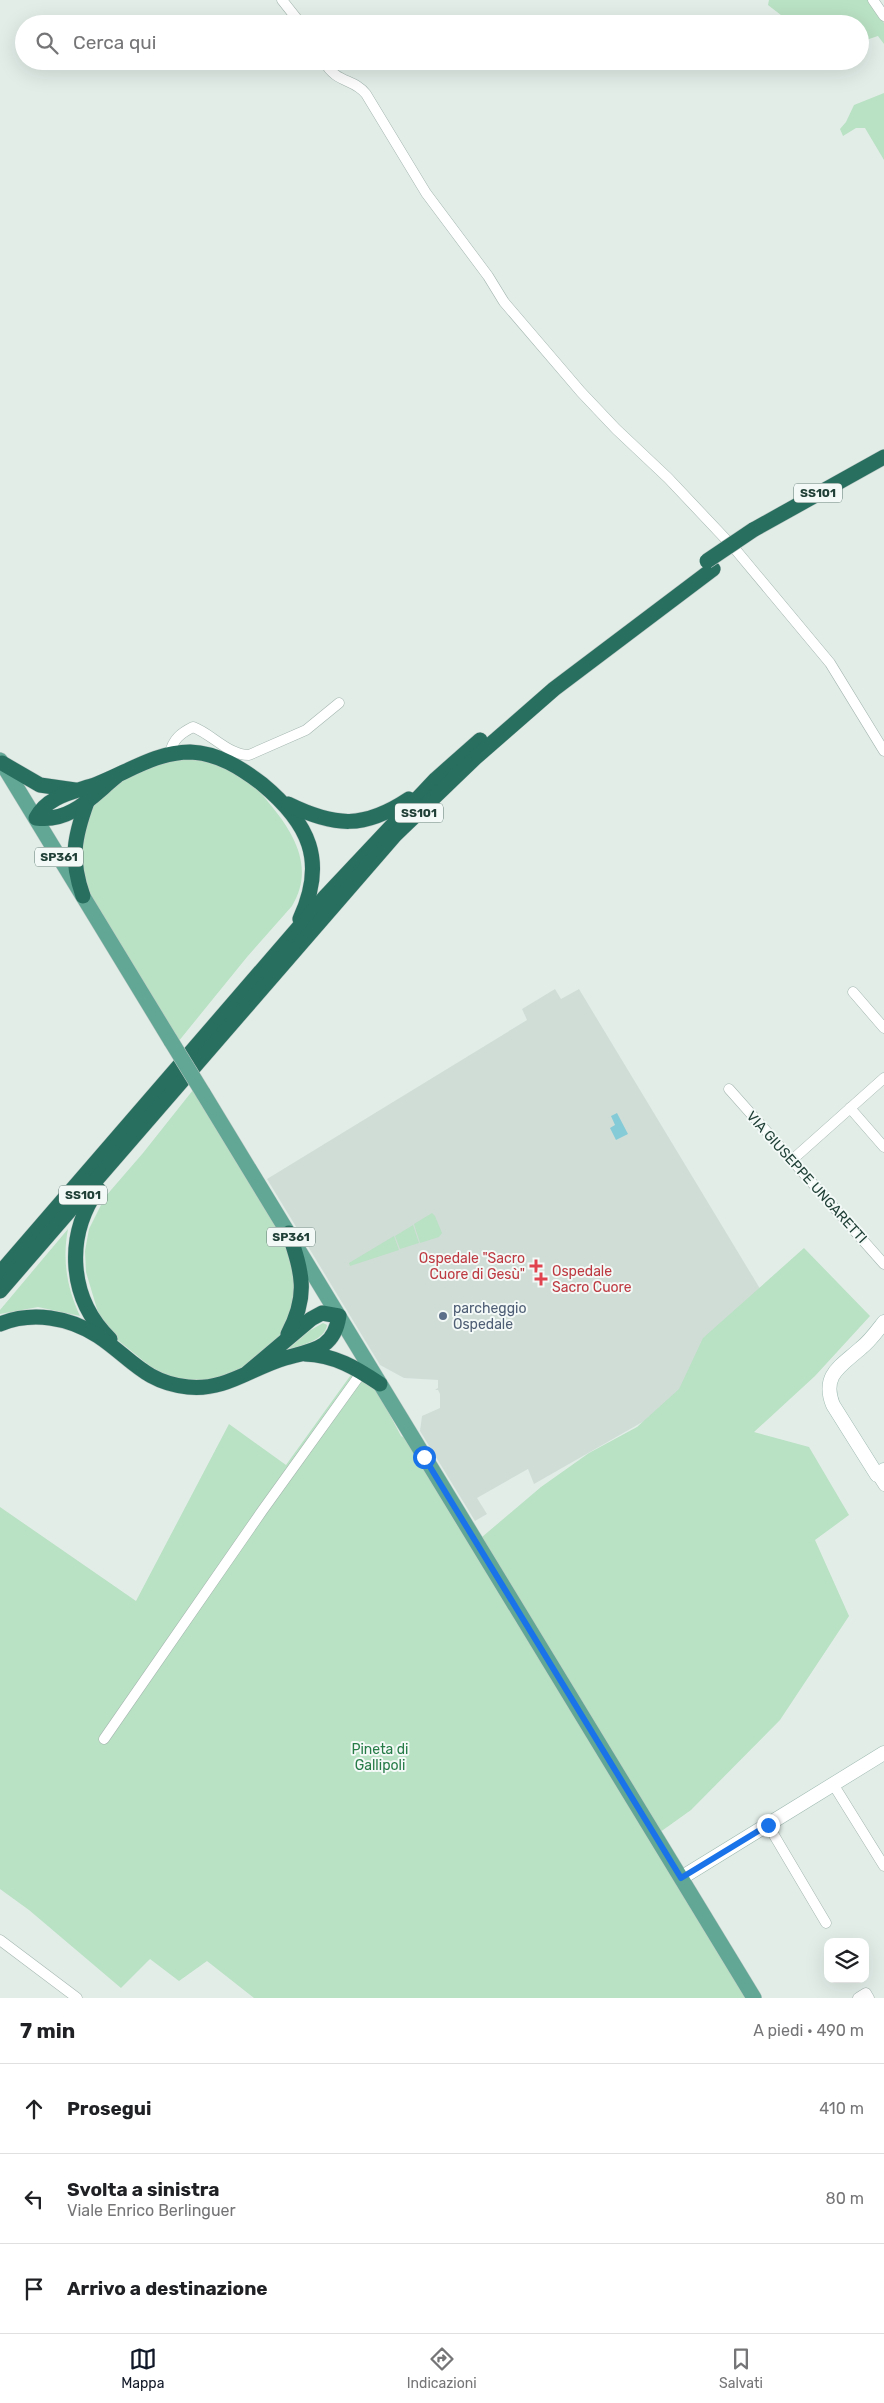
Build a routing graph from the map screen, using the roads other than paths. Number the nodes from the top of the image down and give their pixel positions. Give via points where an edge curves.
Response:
1 (282, 0) edge
2 (873, 0) edge
3 (294, 15) edge
4 (884, 16) edge
5 (330, 70) edge
6 (884, 458) edge
7 (884, 468) edge
8 (756, 535) junction
9 (710, 565) junction
10 (339, 703) dead end
11 (884, 751) edge
12 (170, 753) junction
13 (1, 761) edge
14 (117, 776) junction
15 (436, 779) junction
16 (76, 790) junction
17 (283, 801) junction
18 (88, 802) junction
19 (36, 818) junction
20 (83, 896) junction
21 (294, 932) junction
22 (853, 992) dead end
23 (884, 1028) edge
24 (884, 1078) edge
25 (729, 1090) dead end
26 (166, 1100) junction
27 (850, 1108) junction
28 (884, 1147) edge
29 (792, 1160) junction
30 (289, 1233) junction
31 (884, 1264) edge
32 (0, 1273) edge
33 (0, 1292) edge
34 (340, 1316) junction
35 (884, 1322) edge
36 (0, 1324) edge
37 (276, 1350) junction
38 (298, 1354) junction
39 (362, 1372) junction
40 (146, 1373) junction
41 (246, 1374) junction
42 (380, 1384) junction
43 (882, 1477) edge
44 (104, 1739) dead end
45 (884, 1753) edge
46 (834, 1784) junction
47 (768, 1825) junction
48 (884, 1866) edge
49 (681, 1878) junction
50 (826, 1923) dead end
51 (0, 1940) edge
52 (77, 1998) edge
53 (754, 1998) edge
54 (858, 1998) edge
55 (869, 1998) edge

1 - 3 street
2 - 4 street
5 - 11 street via 334,76 366,94 426,193 504,302 581,392 735,549 830,663
6 - 8 highway, SS101
7 - 8 highway, SS101
8 - 9 highway, SS101
9 - 15 highway, SS101 via 547,682
9 - 26 highway, SS101 via 554,689 475,758 395,836
10 - 12 street via 306,730 249,755 231,749 194,727 177,737
12 - 14 highway via 152,758
12 - 17 highway via 192,752 235,764
13 - 16 highway via 40,785
13 - 19 main road, SP361
14 - 16 highway
14 - 18 highway
15 - 17 highway via 391,810 357,821 322,819
15 - 21 highway, SS101
16 - 19 highway via 48,802
17 - 21 highway via 308,837 313,857 313,881 307,905
18 - 19 highway via 57,818
18 - 20 highway via 74,843 75,867
19 - 20 main road, SP361
20 - 30 main road, SP361, bridge
21 - 32 highway, SS101
22 - 23 street
24 - 27 street
25 - 29 street, VIA GIUSEPPE UNGARETTI
26 - 33 highway, SS101
26 - 40 highway via 151,1125 91,1200 75,1244 78,1278 90,1312 106,1334
27 - 28 street
27 - 29 street
29 - 31 street, VIA GIUSEPPE UNGARETTI
30 - 34 main road, SP361
30 - 37 highway via 301,1269 303,1287 293,1324
34 - 37 highway via 326,1313 316,1316
34 - 38 highway via 332,1338 319,1347
34 - 42 main road, SP361
35 - 43 street via 861,1348 841,1364 832,1375 829,1386 833,1405
36 - 40 highway via 42,1317 81,1326
37 - 41 highway
38 - 39 highway via 338,1359
38 - 41 highway
39 - 42 highway
39 - 44 street
40 - 41 highway via 173,1385 202,1388 224,1385
42 - 49 main road, SP361
45 - 46 street
46 - 47 street
46 - 48 street
47 - 49 street
47 - 50 street
49 - 53 main road, SP361
51 - 52 street
54 - 55 street via 866,1993

